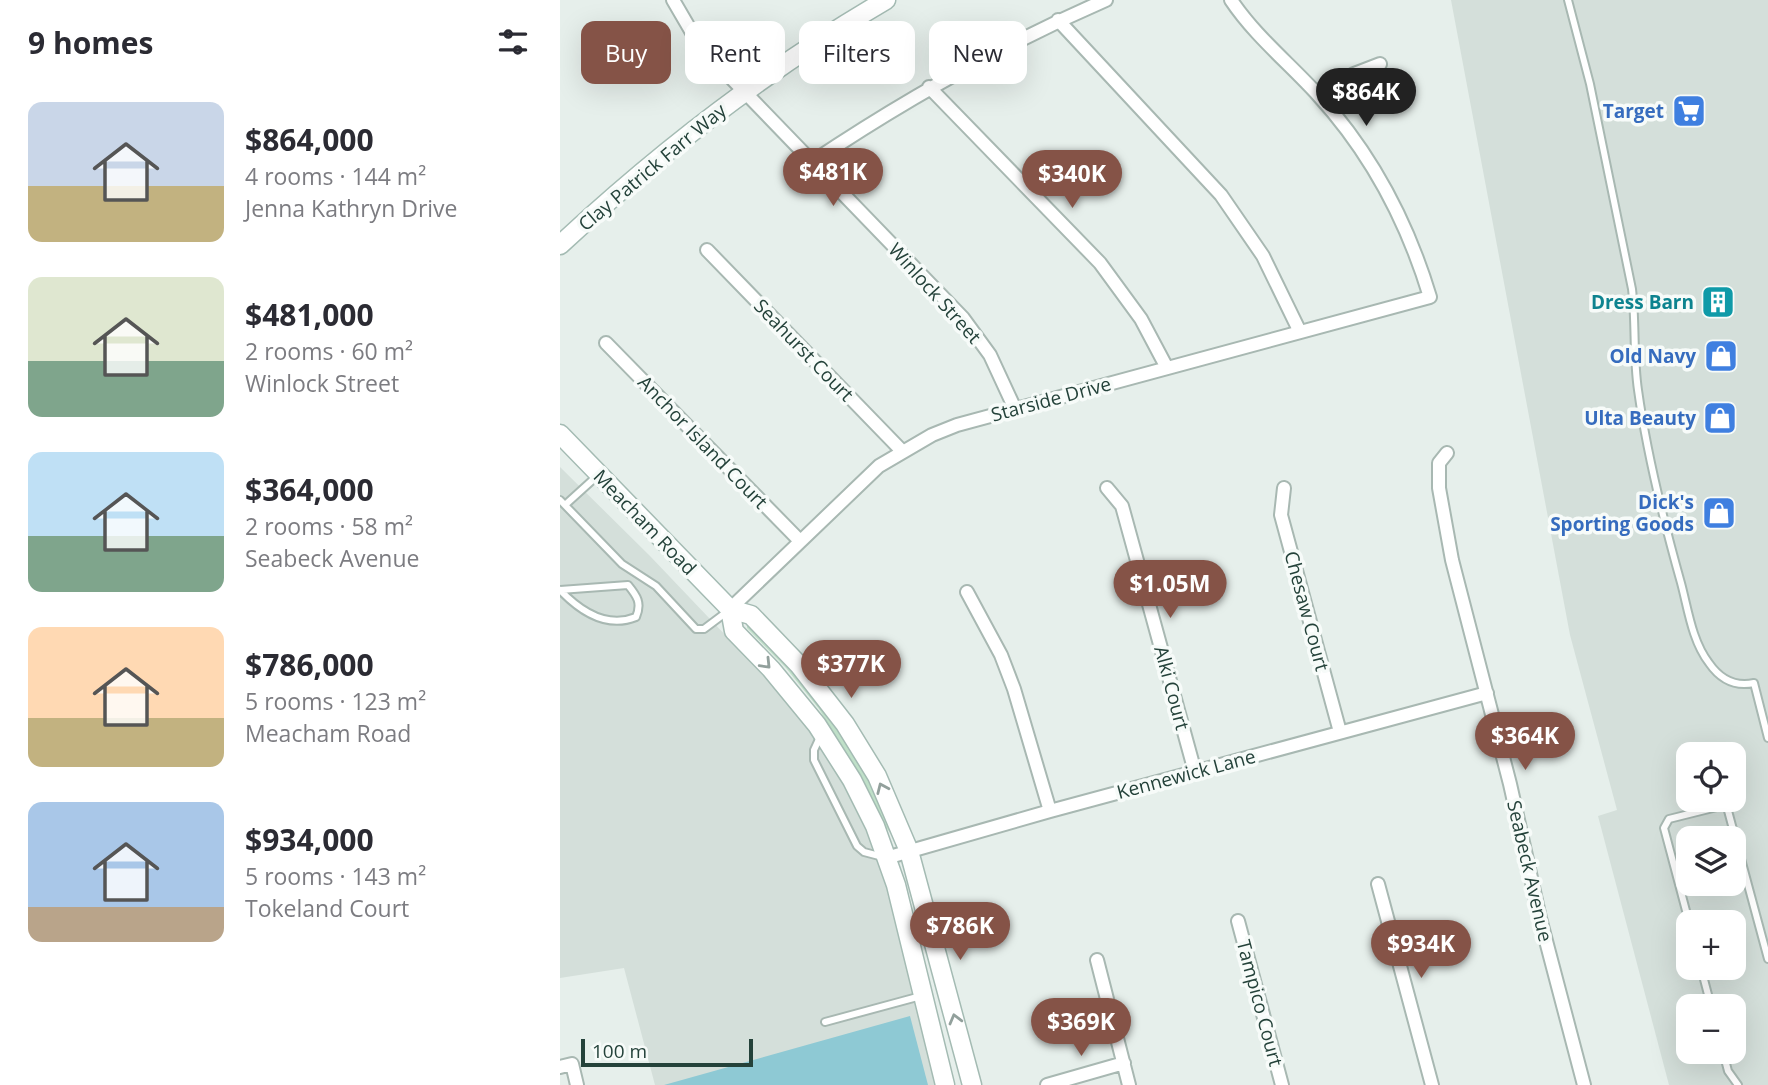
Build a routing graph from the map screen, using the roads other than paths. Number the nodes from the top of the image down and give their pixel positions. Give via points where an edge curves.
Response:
1 (673, 0) edge
2 (886, 0) edge
3 (1106, 0) edge
4 (1231, 0) edge
5 (1567, 0) edge
6 (1058, 20) junction
7 (1380, 64) dead end
8 (929, 87) junction
9 (743, 92) junction
10 (1318, 95) junction
11 (811, 162) junction
12 (560, 245) edge
13 (707, 250) dead end
14 (1300, 332) junction
15 (606, 343) dead end
16 (1167, 368) junction
17 (1015, 409) junction
18 (560, 434) edge
19 (902, 451) junction
20 (1447, 453) dead end
21 (599, 474) junction
22 (1107, 488) dead end
23 (1284, 488) dead end
24 (563, 503) edge
25 (800, 541) junction
26 (560, 590) edge
27 (967, 592) dead end
28 (730, 609) junction
29 (1487, 693) junction
30 (822, 732) junction
31 (1340, 732) junction
32 (1768, 738) edge
33 (1195, 772) junction
34 (1049, 811) junction
35 (909, 850) junction
36 (886, 858) junction
37 (1378, 884) dead end
38 (1686, 910) edge
39 (1238, 921) dead end
40 (1768, 959) edge
41 (1097, 960) dead end
42 (923, 995) junction
43 (825, 1022) dead end
44 (1124, 1063) junction
45 (1726, 1064) edge
46 (566, 1066) edge
47 (1581, 1084) edge
48 (577, 1085) edge
49 (945, 1085) edge
50 (972, 1085) edge
51 (1047, 1085) edge
52 (1129, 1085) edge
53 (1282, 1085) edge
54 (1432, 1085) edge
55 (1738, 1085) edge

1 - 9 street, Winlock Street via 694,36
2 - 9 street, Clay Patrick Farr Way
3 - 6 street
4 - 10 street
5 - 32 lane via 1590,84 1632,289 1638,389 1656,492 1693,628 1708,663 1719,674 1741,685 1754,683
6 - 8 street
6 - 14 street via 1221,195 1263,256
7 - 10 street
8 - 11 street
8 - 16 street via 1100,263 1141,318
9 - 11 street, Winlock Street
9 - 12 street, Clay Patrick Farr Way via 653,161
10 - 14 street, Starside Drive via 1379,175 1411,242 1430,297
11 - 17 street, Winlock Street via 963,318 990,355
13 - 19 street, Seahurst Court
14 - 16 street, Starside Drive
15 - 25 street, Anchor Island Court
16 - 17 street, Starside Drive
17 - 19 street, Starside Drive via 957,425
18 - 21 street, Meacham Road
19 - 25 street, Starside Drive via 862,481
20 - 29 street, Seabeck Avenue via 1439,463 1444,524
21 - 24 lane
21 - 28 street, Meacham Road
22 - 33 street, Alki Court via 1122,506
23 - 31 street, Chesaw Court via 1281,515
24 - 28 lane via 622,564 674,603 696,629 704,629
25 - 28 street, Starside Drive
26 - 26 lane via 579,610 604,619 623,623 636,617 640,608 628,585
27 - 34 street via 1014,689
28 -> 30 street, Meacham Road via 734,631
35 -> 28 street, Meacham Road via 877,776 845,724 799,665 751,615
29 - 31 street, Kennewick Lane
29 - 47 street, Seabeck Avenue
30 - 36 street, Meacham Road via 852,780
30 - 36 lane via 814,760 857,846
31 - 33 street, Kennewick Lane
33 - 34 street, Kennewick Lane
34 - 35 street, Kennewick Lane
35 - 36 street, Kennewick Lane
50 -> 35 street, Meacham Road
36 - 42 street, Meacham Road
37 - 54 street
38 - 40 lane via 1664,828 1669,819 1727,807
39 - 53 street, Tampico Court
41 - 44 street
42 - 43 lane
42 - 49 street, Meacham Road
44 - 51 street
44 - 52 street
45 - 55 lane
46 - 48 street

